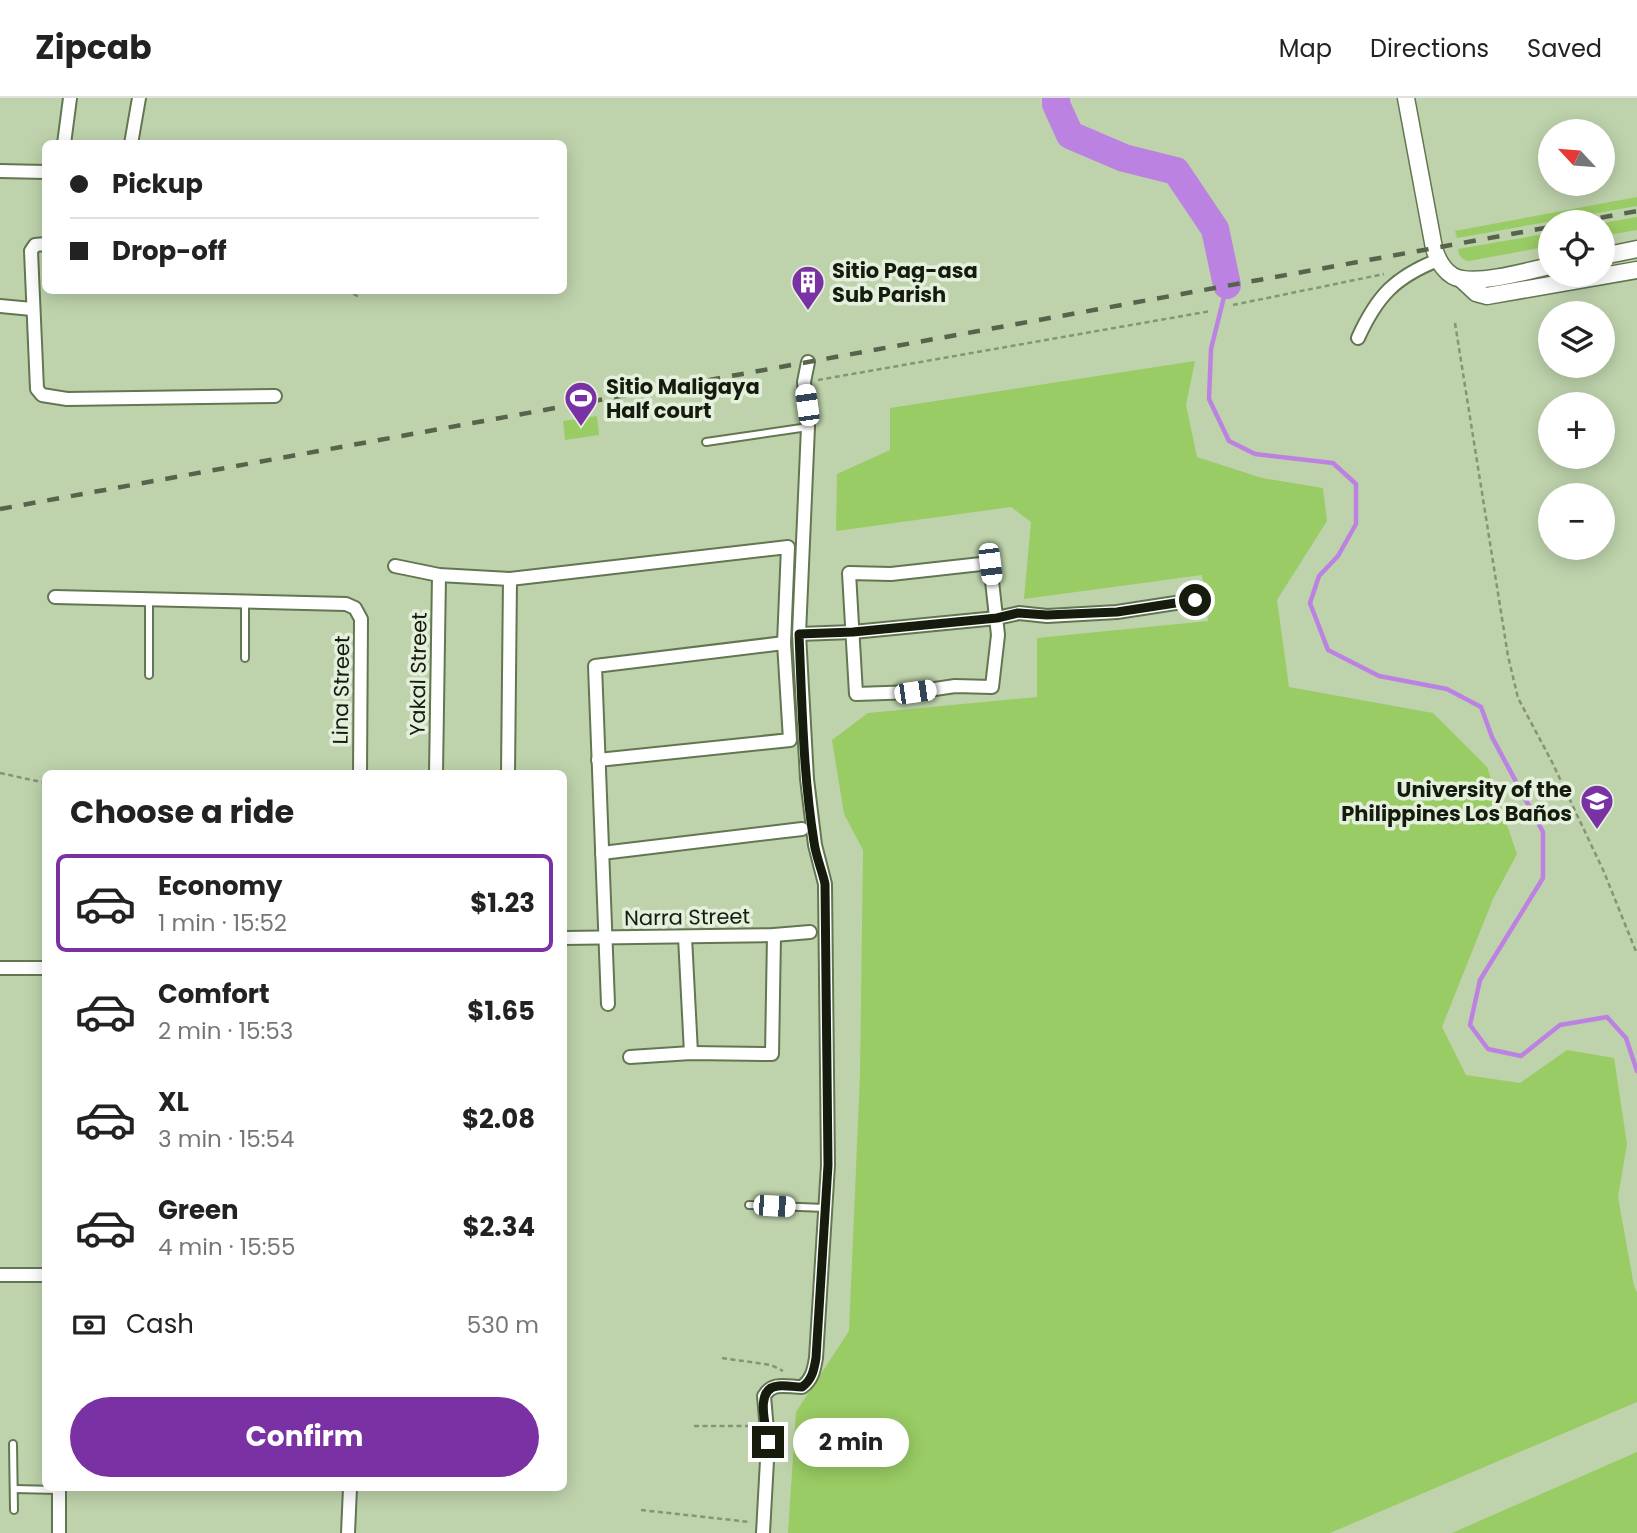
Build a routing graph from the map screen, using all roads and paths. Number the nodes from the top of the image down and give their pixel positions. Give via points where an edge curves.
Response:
1 (70, 98) edge
2 (139, 98) edge
3 (1406, 98) edge
4 (65, 140) edge
5 (132, 140) edge
6 (0, 171) edge
7 (42, 172) edge
8 (42, 244) edge
9 (1637, 249) edge
10 (1615, 254) edge
11 (1438, 260) junction
12 (1538, 268) edge
13 (1637, 270) edge
14 (1396, 272) dead end
15 (1461, 279) junction
16 (354, 294) edge
17 (361, 298) dead end
18 (1233, 305) dead end
19 (0, 306) edge
20 (32, 309) junction
21 (1211, 311) dead end
22 (1455, 323) dead end
23 (1358, 338) dead end
24 (807, 362) dead end
25 (804, 382) junction
26 (275, 396) dead end
27 (808, 427) junction
28 (706, 442) dead end
29 (394, 566) dead end
30 (439, 575) junction
31 (510, 579) junction
32 (55, 597) dead end
33 (149, 599) junction
34 (1195, 600) dead end
35 (245, 602) junction
36 (997, 618) junction
37 (853, 632) junction
38 (799, 634) junction
39 (784, 643) junction
40 (245, 658) dead end
41 (149, 675) dead end
42 (598, 760) junction
43 (360, 770) edge
44 (436, 770) edge
45 (508, 770) edge
46 (0, 773) edge
47 (42, 782) edge
48 (802, 830) dead end
49 (602, 853) junction
50 (810, 932) dead end
51 (774, 935) junction
52 (605, 937) junction
53 (685, 937) junction
54 (567, 938) edge
55 (1637, 954) edge
56 (0, 968) edge
57 (42, 968) edge
58 (608, 1004) dead end
59 (691, 1053) junction
60 (630, 1057) dead end
61 (749, 1205) dead end
62 (825, 1208) junction
63 (0, 1275) edge
64 (42, 1275) edge
65 (722, 1358) dead end
66 (783, 1371) dead end
67 (694, 1426) dead end
68 (766, 1426) junction
69 (13, 1444) dead end
70 (14, 1489) junction
71 (42, 1489) edge
72 (59, 1491) edge
73 (350, 1491) edge
74 (14, 1510) dead end
75 (641, 1510) dead end
76 (763, 1529) edge
77 (59, 1533) edge
78 (348, 1533) edge

1 - 4 street
2 - 5 street
3 - 11 street
6 - 7 street
8 - 20 street via 31,251
9 - 10 street
11 - 15 street via 1449,274
11 - 23 street via 1400,279 1373,306
12 - 15 street
13 - 15 street via 1487,296 1476,293
14 - 18 path
16 - 17 path
19 - 20 street
20 - 26 street via 37,389 42,395
21 - 25 path
22 - 55 path via 1518,698 1604,872
24 - 25 street
25 - 27 street
27 - 28 lane
27 - 38 street
29 - 30 street
30 - 31 street
30 - 44 street, Yakal Street
31 - 39 street via 788,547
31 - 45 street
32 - 33 street
33 - 35 street
33 - 41 lane
34 - 36 street via 1117,612 1018,613
35 - 40 lane
35 - 43 street, Lina Street via 346,604 355,608 361,619
36 - 37 street
36 - 37 street via 990,564 849,573
36 - 37 street via 992,687 856,694
37 - 38 street
38 - 62 street via 814,845 825,884
39 - 42 street via 595,666
39 - 42 street via 790,740
42 - 49 street
46 - 47 path
48 - 49 street
49 - 52 street
50 - 51 street, Narra Street
51 - 53 street, Narra Street
51 - 59 street via 772,1054
52 - 53 street, Narra Street
52 - 54 street, Narra Street
52 - 58 street
53 - 59 street
56 - 57 street
59 - 60 street
61 - 62 lane
62 - 68 street via 813,1373 802,1387 768,1390 763,1404
63 - 64 street
65 - 66 path
67 - 68 path
68 - 76 street
69 - 70 lane
70 - 71 lane
70 - 74 lane
72 - 77 street
73 - 78 street
75 - 76 path

